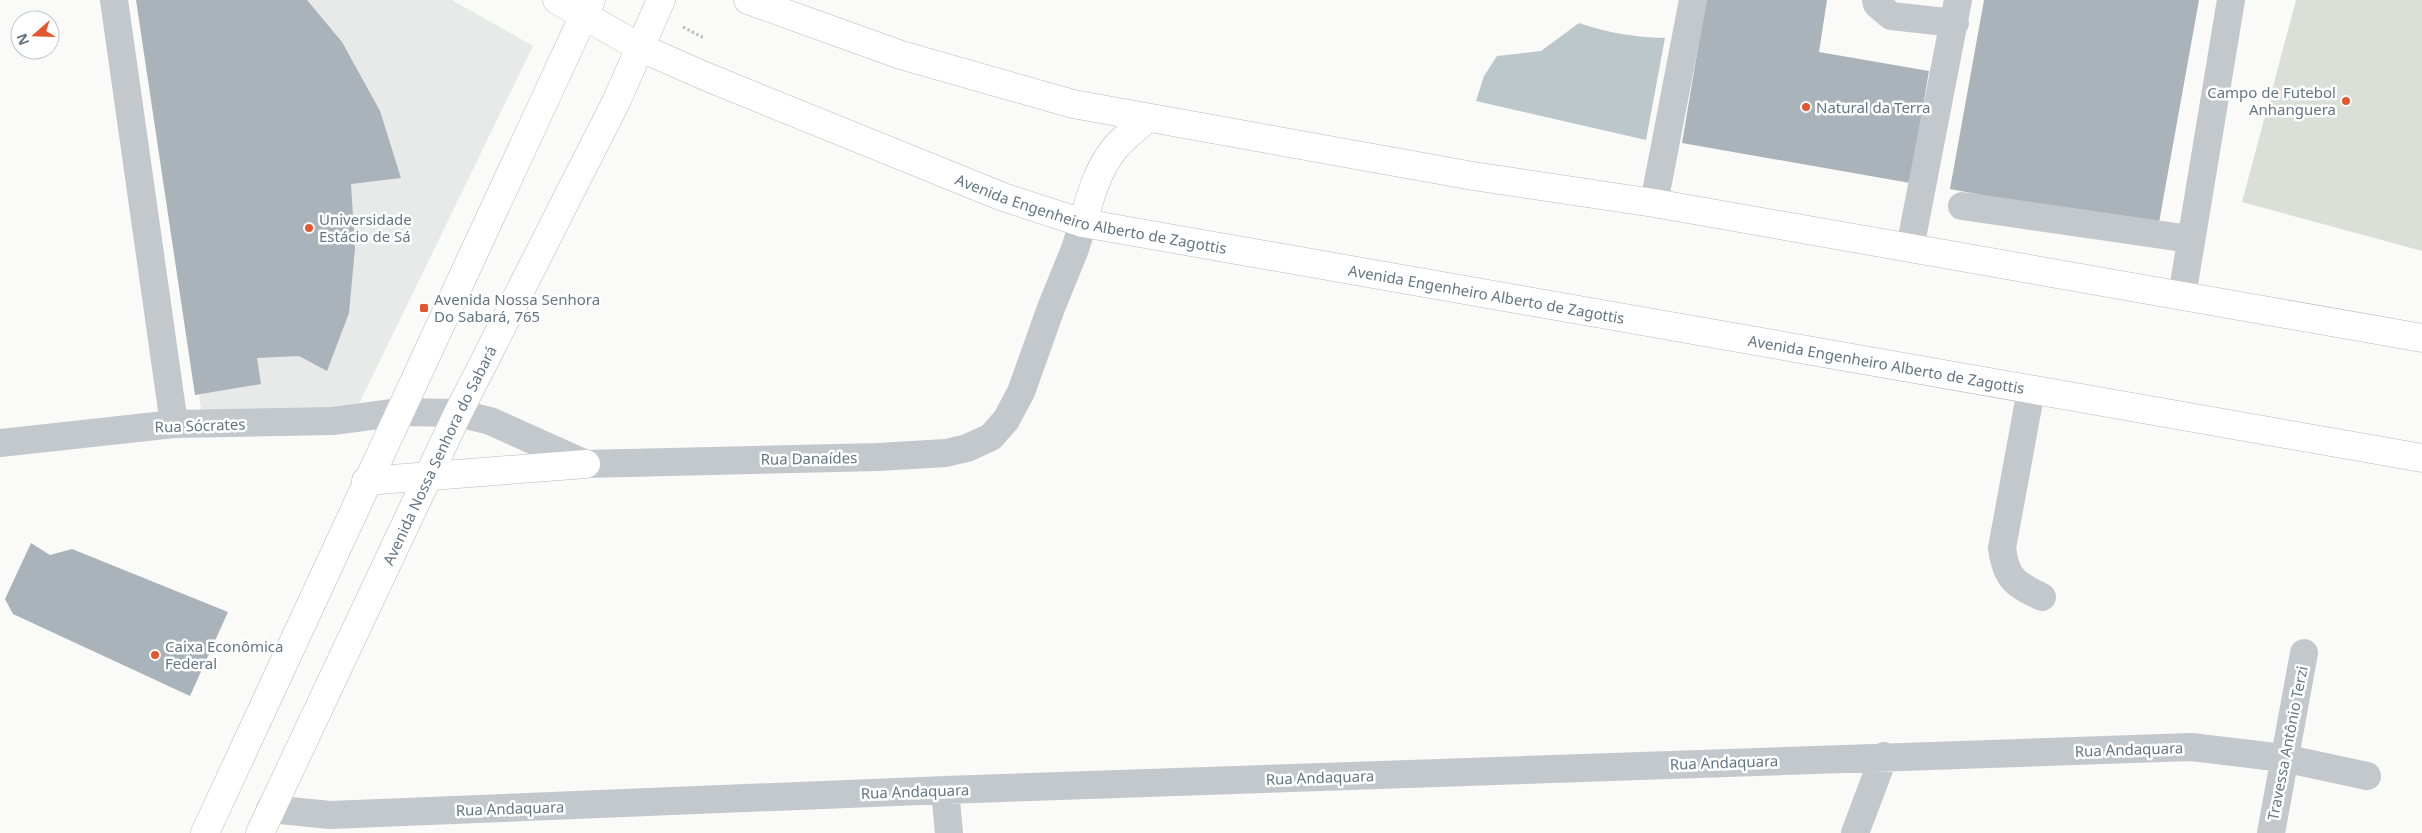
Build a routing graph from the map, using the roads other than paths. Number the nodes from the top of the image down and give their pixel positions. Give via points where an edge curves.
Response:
1 (114, 0) edge
2 (557, 0) edge
3 (661, 0) edge
4 (748, 0) edge
5 (1693, 0) edge
6 (1876, 0) edge
7 (2231, 0) edge
8 (588, 8) edge
9 (1957, 12) edge
10 (641, 48) junction
11 (1147, 118) junction
12 (1654, 203) junction
13 (1962, 206) dead end
14 (1083, 223) junction
15 (2190, 239) junction
16 (1910, 248) junction
17 (2182, 296) junction
18 (2422, 338) edge
19 (2031, 390) junction
20 (400, 412) junction
21 (458, 413) junction
22 (174, 424) junction
23 (0, 443) edge
24 (2422, 458) edge
25 (586, 464) junction
26 (428, 477) junction
27 (366, 481) junction
28 (2042, 597) dead end
29 (2304, 652) dead end
30 (1884, 756) junction
31 (2283, 758) junction
32 (2367, 776) dead end
33 (945, 790) junction
34 (265, 821) edge
35 (325, 824) edge
36 (204, 833) edge
37 (949, 833) edge
38 (1855, 833) edge
39 (2271, 833) edge

1 - 22 street
2 - 8 main road, Avenida Engenheiro Alberto de Zagottis
3 - 10 main road, Avenida Nossa Senhora do Sabará
4 - 11 main road via 900,55 1073,104
5 - 12 street
6 - 9 street via 1891,16
7 - 15 street
8 - 10 main road, Avenida Engenheiro Alberto de Zagottis
8 - 20 main road
9 - 16 street
10 - 14 main road, Avenida Engenheiro Alberto de Zagottis via 1003,197
10 - 21 main road, Avenida Nossa Senhora do Sabará
11 - 12 main road via 1473,176
11 - 14 main road via 1116,148 1102,168 1092,189
12 - 16 main road
13 - 15 street
14 - 19 main road, Avenida Engenheiro Alberto de Zagottis
14 - 25 street, Rua Danaídes via 1021,392 1006,420 991,436 968,448 946,453 878,457
15 - 17 street
16 - 17 main road
17 - 18 main road
19 - 24 main road, Avenida Engenheiro Alberto de Zagottis
19 - 28 street via 2002,548 2004,565 2017,586
20 - 21 street, Rua Danaídes
20 - 22 street, Rua Sócrates via 334,421
20 - 27 main road
21 - 25 street, Rua Danaídes via 490,421
21 - 26 main road, Avenida Nossa Senhora do Sabará
22 - 23 street, Rua Sócrates
25 - 26 main road
26 - 27 main road
26 - 34 main road, Avenida Nossa Senhora do Sabará
27 - 36 main road
29 - 31 street, Travessa Antônio Terzi
30 - 31 street, Rua Andaquara via 2191,747
30 - 33 street, Rua Andaquara
30 - 38 street
31 - 32 street, Rua Andaquara
31 - 39 street, Travessa Antônio Terzi
33 - 35 street, Rua Andaquara
33 - 37 street
34 - 35 street, Rua Andaquara

